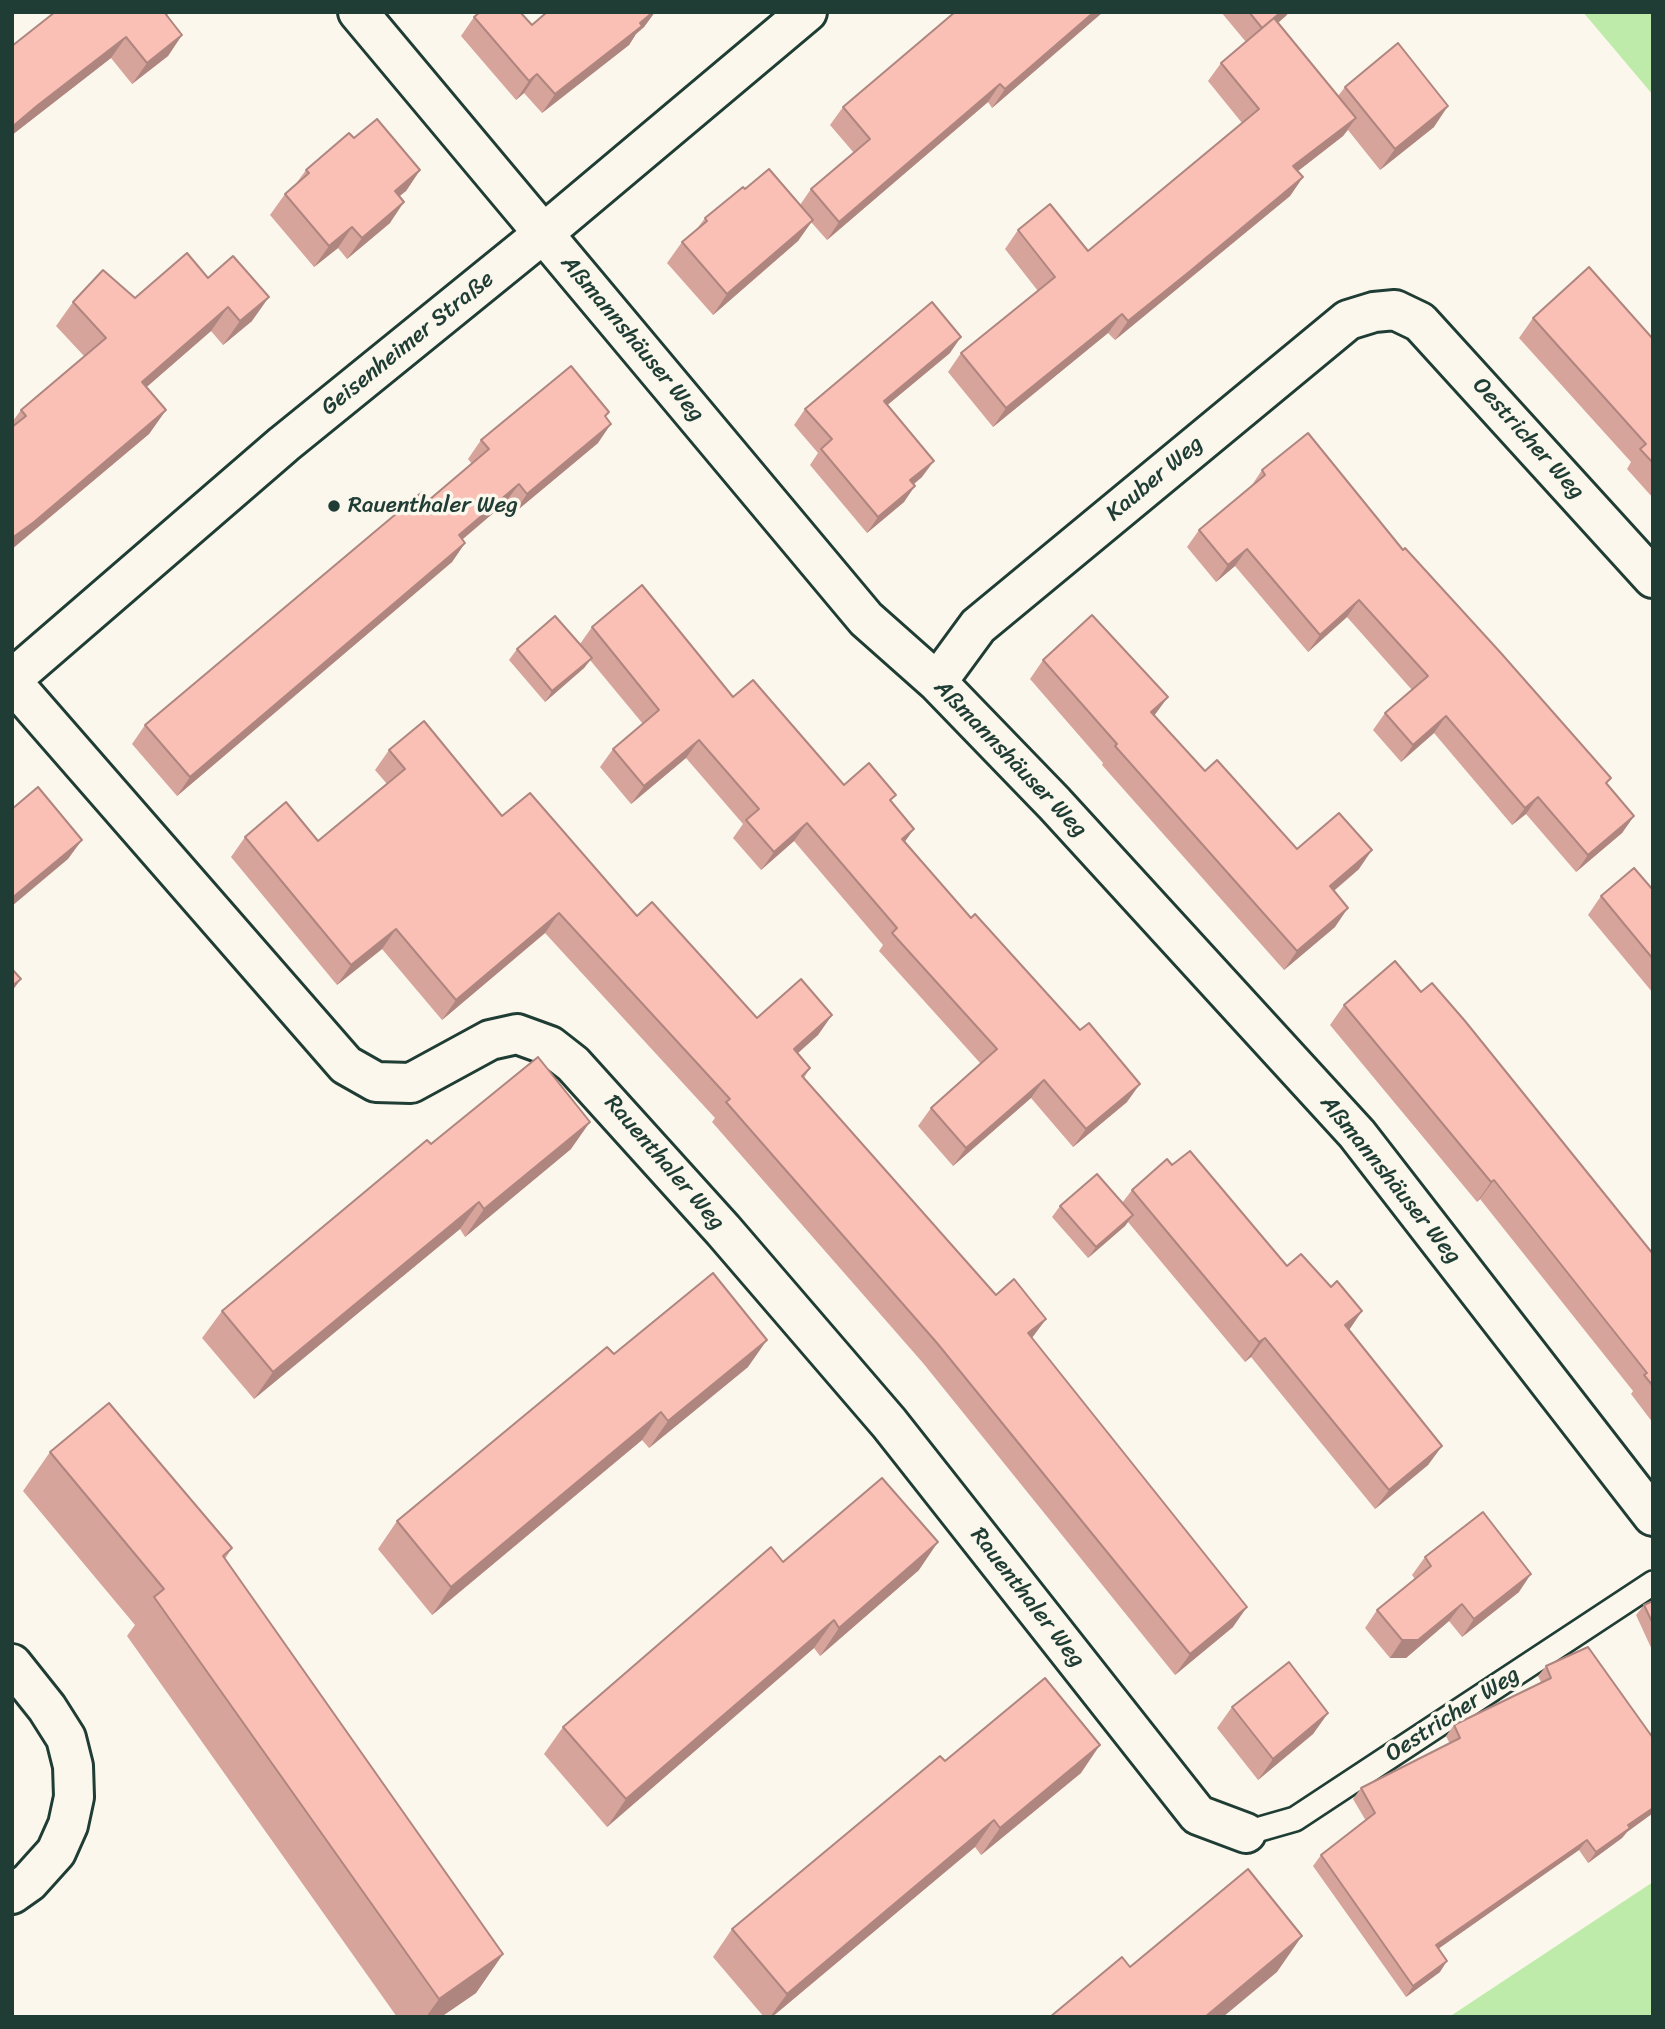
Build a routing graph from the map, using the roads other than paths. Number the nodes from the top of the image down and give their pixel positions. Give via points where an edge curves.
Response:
1 (358, 12) edge
2 (807, 12) edge
3 (544, 233) junction
4 (1395, 310) joint
5 (1653, 578) edge
6 (12, 680) edge
7 (937, 681) junction
8 (1653, 1516) edge
9 (1653, 1583) edge
10 (12, 1664) edge
11 (1246, 1833) joint
12 (12, 1894) edge

1 - 3 street, Aßmannshäuser Weg
2 - 3 street, Geisenheimer Straße
3 - 6 street, Geisenheimer Straße via 284,444
3 - 7 street, Aßmannshäuser Weg via 866,619
4 - 5 street, Oestricher Weg via 1420,322 1441,342
4 - 7 street, Kauber Weg via 1348,320 978,626
6 - 11 street, Rauenthaler Weg via 346,1065 376,1082 411,1083 490,1040 517,1034 550,1046 573,1064 889,1423 1198,1815
7 - 8 street, Aßmannshäuser Weg via 1357,1134
9 - 11 lane, Oestricher Weg via 1295,1819
10 - 12 street via 66,1738 74,1797 56,1852

